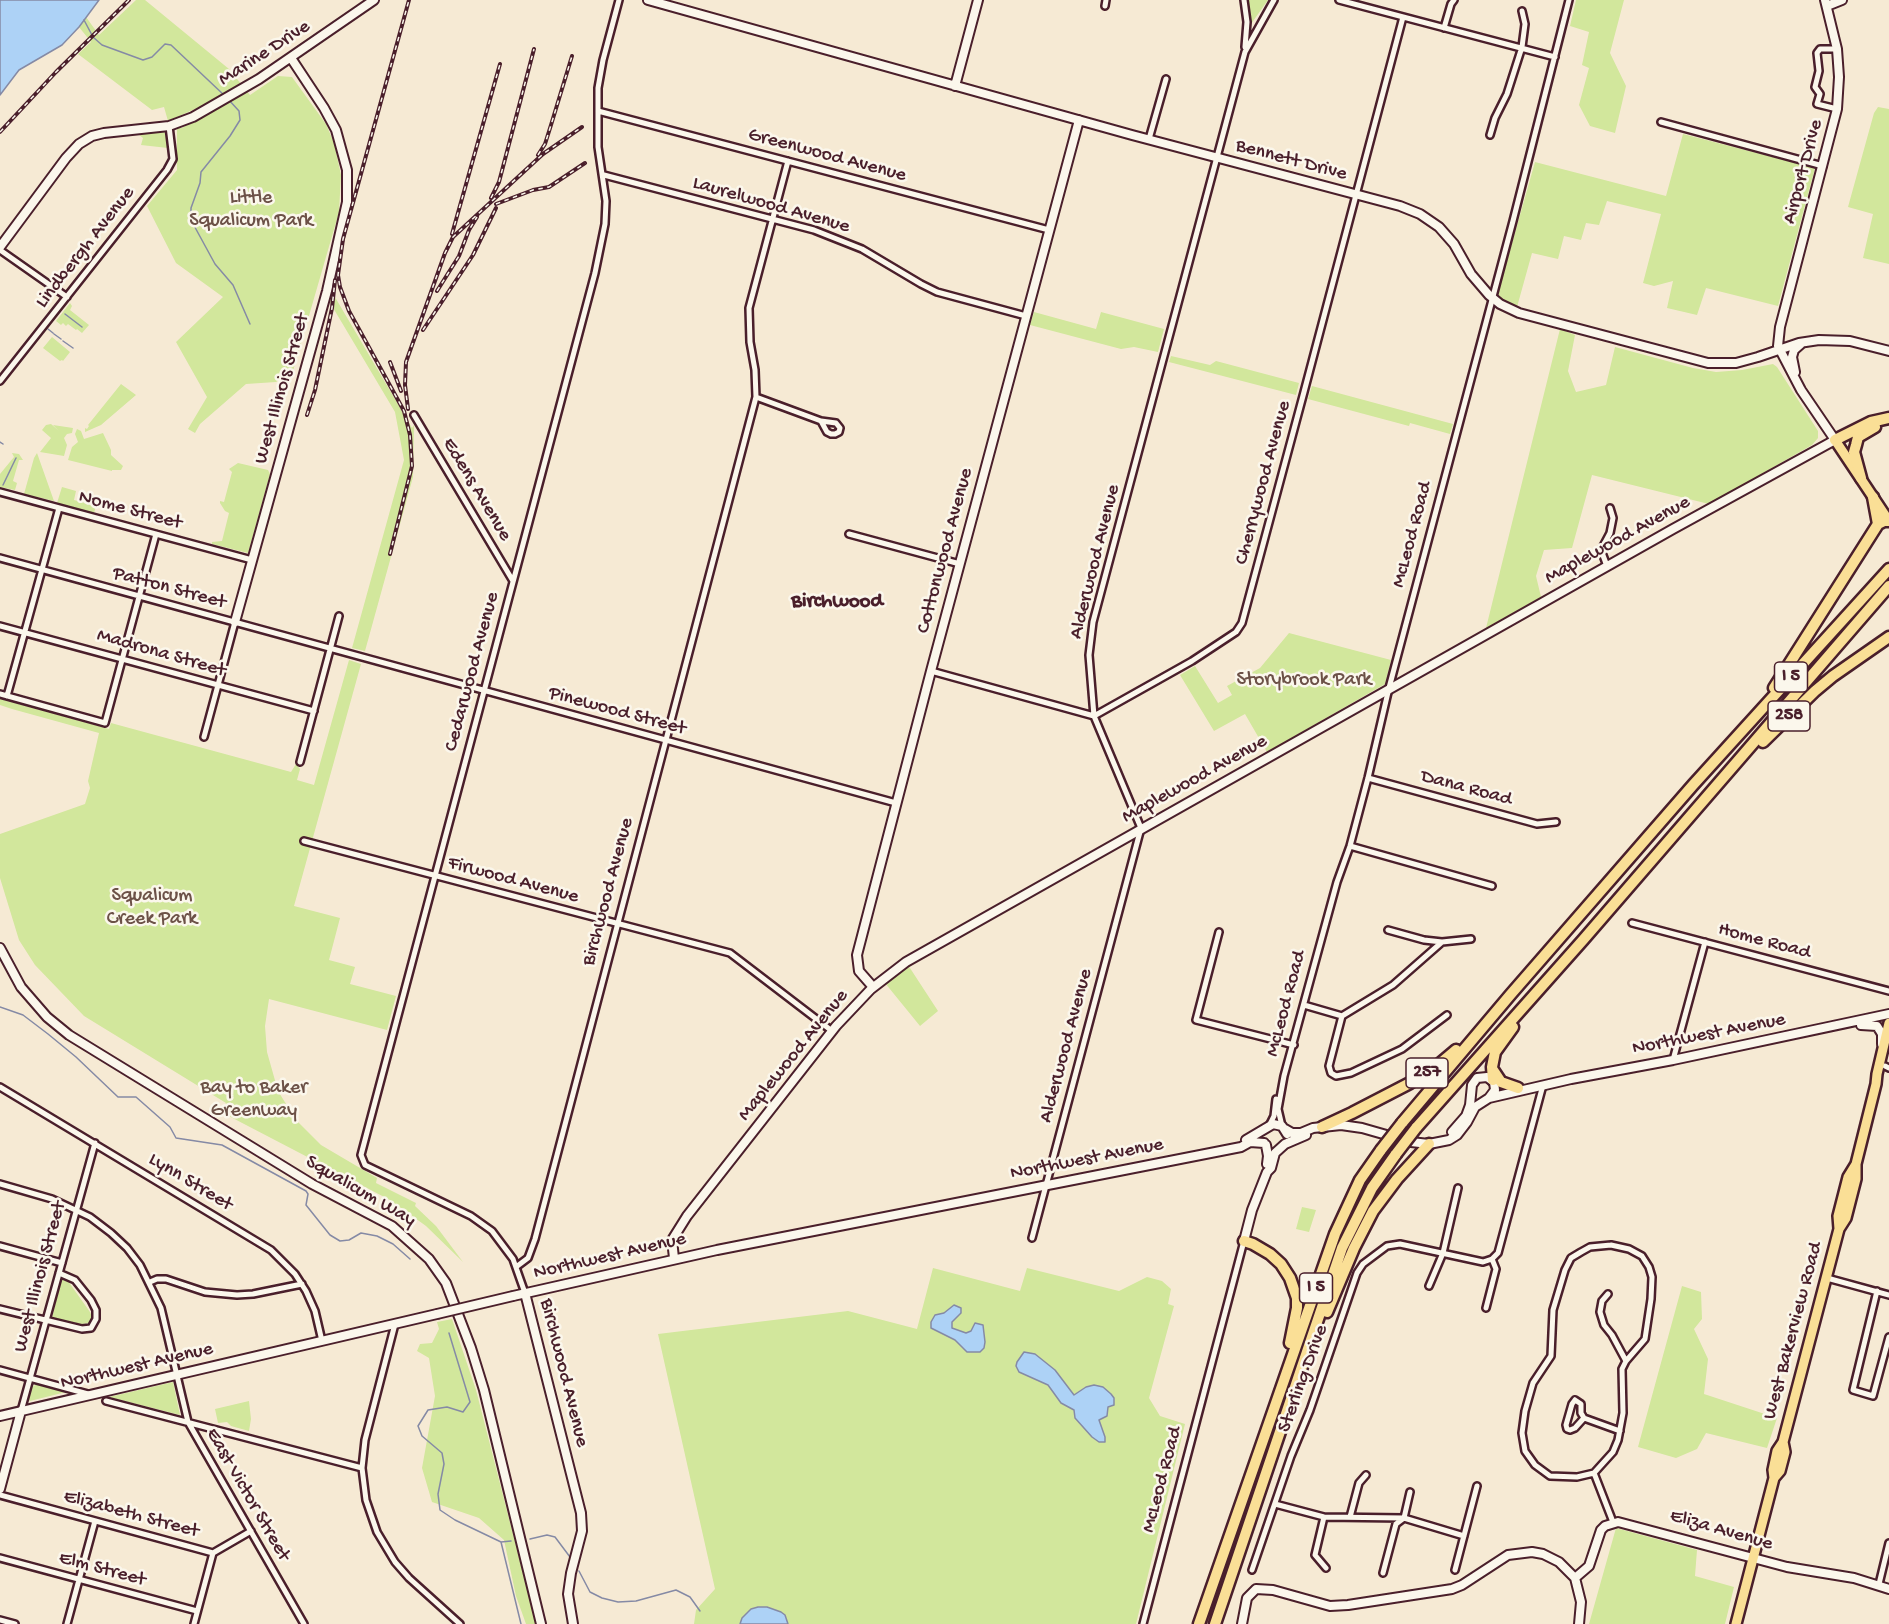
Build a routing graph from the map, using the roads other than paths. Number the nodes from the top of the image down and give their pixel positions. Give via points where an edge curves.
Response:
1 (374, 0) edge
2 (619, 0) edge
3 (648, 0) edge
4 (978, 0) edge
5 (1244, 0) edge
6 (1274, 0) edge
7 (1339, 0) edge
8 (1454, 0) edge
9 (1569, 0) edge
10 (1842, 0) edge
11 (1826, 3) edge
12 (1522, 11) dead end
13 (1402, 17) junction
14 (1444, 28) junction
15 (1522, 47) junction
16 (1837, 49) junction
17 (1245, 52) junction
18 (1555, 57) junction
19 (291, 58) junction
20 (1166, 79) dead end
21 (955, 86) junction
22 (1837, 109) junction
23 (598, 111) junction
24 (1079, 120) junction
25 (1661, 122) dead end
26 (169, 126) junction
27 (1490, 135) dead end
28 (1149, 139) junction
29 (1217, 158) junction
30 (788, 161) junction
31 (1823, 166) junction
32 (604, 175) junction
33 (1355, 194) junction
34 (773, 219) junction
35 (1049, 230) junction
36 (0, 249) edge
37 (67, 297) junction
38 (1492, 297) junction
39 (1026, 316) junction
40 (1780, 327) junction
41 (1806, 341) junction
42 (1779, 350) junction
43 (1889, 351) edge
44 (1761, 356) junction
45 (0, 381) edge
46 (1802, 390) junction
47 (756, 397) junction
48 (414, 415) dead end
49 (1889, 418) edge
50 (821, 421) dead end
51 (1889, 423) edge
52 (1875, 427) junction
53 (1835, 440) junction
54 (1861, 478) junction
55 (0, 492) edge
56 (1873, 497) joint
57 (58, 508) junction
58 (1611, 508) dead end
59 (1885, 522) edge
60 (156, 534) junction
61 (849, 534) dead end
62 (0, 558) edge
63 (252, 560) junction
64 (960, 564) junction
65 (1607, 566) junction
66 (41, 569) junction
67 (1889, 569) edge
68 (513, 581) junction
69 (1889, 586) edge
70 (140, 596) junction
71 (339, 616) dead end
72 (235, 622) junction
73 (0, 626) edge
74 (24, 632) junction
75 (1889, 637) edge
76 (331, 648) junction
77 (122, 658) junction
78 (931, 672) junction
79 (219, 686) junction
80 (1389, 688) junction
81 (483, 691) junction
82 (0, 694) edge
83 (7, 696) junction
84 (314, 711) junction
85 (1094, 716) junction
86 (204, 736) dead end
87 (666, 740) junction
88 (300, 762) dead end
89 (1368, 778) junction
90 (1693, 785) junction
91 (897, 803) junction
92 (1699, 806) junction
93 (1556, 822) dead end
94 (1142, 828) junction
95 (304, 841) dead end
96 (1350, 846) junction
97 (436, 876) junction
98 (1492, 886) dead end
99 (1632, 923) dead end
100 (618, 924) junction
101 (1388, 930) dead end
102 (1219, 932) dead end
103 (1471, 939) dead end
104 (1583, 940) junction
105 (1442, 942) junction
106 (1705, 942) junction
107 (0, 948) edge
108 (873, 987) junction
109 (1889, 991) edge
110 (1511, 994) junction
111 (1304, 1005) junction
112 (1889, 1014) edge
113 (1447, 1015) dead end
114 (1342, 1016) junction
115 (1889, 1023) edge
116 (1838, 1026) junction
117 (832, 1031) junction
118 (1294, 1045) junction
119 (1889, 1050) edge
120 (1673, 1060) junction
121 (1885, 1064) edge
122 (1492, 1067) junction
123 (1284, 1076) junction
124 (1494, 1082) junction
125 (1539, 1086) junction
126 (0, 1087) edge
127 (1518, 1088) junction
128 (1472, 1091) junction
129 (1488, 1099) junction
130 (1348, 1126) junction
131 (1322, 1127) junction
132 (1266, 1128) junction
133 (1284, 1128) junction
134 (1411, 1142) junction
135 (95, 1143) junction
136 (1265, 1144) junction
137 (1429, 1144) junction
138 (1282, 1146) junction
139 (1231, 1148) junction
140 (1267, 1172) junction
141 (0, 1184) edge
142 (1046, 1185) junction
143 (1458, 1188) dead end
144 (76, 1209) junction
145 (1032, 1238) dead end
146 (1244, 1241) junction
147 (0, 1246) edge
148 (1443, 1253) junction
149 (674, 1258) junction
150 (1492, 1259) junction
151 (62, 1263) junction
152 (516, 1267) junction
153 (59, 1273) junction
154 (1827, 1278) junction
155 (150, 1282) junction
156 (302, 1284) junction
157 (1429, 1286) dead end
158 (1877, 1291) junction
159 (525, 1293) junction
160 (1608, 1294) dead end
161 (1889, 1295) edge
162 (1486, 1308) dead end
163 (0, 1309) edge
164 (46, 1321) junction
165 (395, 1324) junction
166 (1889, 1337) edge
167 (322, 1341) junction
168 (1626, 1361) junction
169 (0, 1370) edge
170 (177, 1375) junction
171 (30, 1379) junction
172 (1297, 1385) junction
173 (90, 1395) junction
174 (106, 1401) dead end
175 (21, 1411) junction
176 (0, 1416) edge
177 (1584, 1418) junction
178 (188, 1422) junction
179 (1620, 1431) junction
180 (1266, 1432) junction
181 (362, 1468) junction
182 (1594, 1473) junction
183 (1366, 1475) dead end
184 (1477, 1486) dead end
185 (0, 1489) edge
186 (1410, 1492) dead end
187 (0, 1495) edge
188 (1275, 1503) junction
189 (1324, 1517) junction
190 (1350, 1517) junction
191 (1404, 1518) junction
192 (96, 1521) junction
193 (1613, 1522) junction
194 (251, 1531) junction
195 (1464, 1536) junction
196 (1889, 1544) edge
197 (213, 1553) junction
198 (1753, 1557) junction
199 (0, 1558) edge
200 (1326, 1568) dead end
201 (1252, 1570) dead end
202 (1455, 1570) dead end
203 (1383, 1574) dead end
204 (1575, 1578) junction
205 (80, 1579) junction
206 (1879, 1584) junction
207 (1889, 1589) edge
208 (197, 1611) junction
209 (0, 1620) edge
210 (15, 1624) edge
211 (67, 1624) edge
212 (194, 1624) edge
213 (304, 1624) edge
214 (460, 1624) edge
215 (541, 1624) edge
216 (573, 1624) edge
217 (1143, 1624) edge
218 (1199, 1624) edge
219 (1215, 1624) edge
220 (1242, 1624) edge
221 (1579, 1624) edge
222 (1736, 1624) edge

1 - 19 street, Marine Drive
2 - 23 street, Cedarwood Avenue via 603,60
3 - 21 street, Bennett Drive
4 - 21 street
5 - 17 street
6 - 17 street, Alderwood Avenue
7 - 13 street
8 - 14 street
9 - 18 street, McLeod Road
10 - 11 street
11 - 16 street, Airport Drive
12 - 15 street
13 - 14 street
13 - 33 street, Cherrywood Avenue
14 - 15 street
15 - 18 street
15 - 27 street
16 - 22 street, Airport Drive
16 - 22 street via 1820,49 1817,53 1819,71 1815,87 1820,94 1817,104
17 - 29 street, Alderwood Avenue
18 - 38 street, McLeod Road
19 - 26 street, Marine Drive via 193,117
19 - 63 street, West Illinois Street via 336,130 347,170 347,202 318,327
20 - 28 street
21 - 24 street, Bennett Drive
22 - 31 street, Airport Drive
23 - 30 street, Greenwood Avenue
23 - 32 street, Cedarwood Avenue via 598,147
24 - 28 street, Bennett Drive
24 - 35 street, Cottonwood Avenue
25 - 31 street
26 - 36 street, Marine Drive via 104,133 79,144
26 - 37 street, Lindbergh Avenue via 173,159 167,170
28 - 29 street, Bennett Drive
29 - 33 street, Bennett Drive
29 - 85 street, Alderwood Avenue via 1093,622 1089,655
30 - 34 street, Birchwood Avenue
30 - 35 street, Greenwood Avenue
31 - 40 street, Airport Drive
32 - 34 street, Laurelwood Avenue
32 - 68 street, Cedarwood Avenue via 605,224 595,273
33 - 38 street, Bennett Drive via 1400,206 1439,227
33 - 85 street, Cherrywood Avenue via 1242,623 1231,636 1192,661
34 - 39 street, Laurelwood Avenue via 846,242 937,292
34 - 47 street, Birchwood Avenue via 749,308
35 - 39 street, Cottonwood Avenue
36 - 37 street
37 - 45 street, Lindbergh Avenue
38 - 44 street, Bennett Drive via 1519,313 1708,363 1736,363
38 - 80 street, McLeod Road
39 - 64 street, Cottonwood Avenue
40 - 42 street, Airport Drive
40 - 44 street via 1770,349
41 - 42 street, Bennett Drive
41 - 43 street, Bennett Drive via 1850,341
41 - 46 street via 1796,348 1791,360
42 - 44 street, Bennett Drive
42 - 46 street
46 - 53 street
47 - 50 street
47 - 87 street, Birchwood Avenue
48 - 68 street, Edens Avenue
49 - 53 highway via 1871,422
51 - 52 highway
52 - 53 highway
52 - 54 highway via 1858,438 1854,452
53 - 54 main road
53 - 65 street, Maplewood Avenue
54 - 56 main road
55 - 57 street, Nome Street
56 - 59 highway
57 - 60 street, Nome Street
57 - 66 street
58 - 65 street via 1610,533 1601,550
59 - 90 highway via 1773,689
60 - 63 street, Nome Street
60 - 70 street
61 - 64 street
62 - 66 street, Patton Street
63 - 72 street, West Illinois Street
64 - 78 street, Cottonwood Avenue
65 - 80 street, Maplewood Avenue
66 - 70 street, Patton Street
66 - 74 street
67 - 90 highway, I 5
68 - 81 street, Cedarwood Avenue
69 - 92 highway, I 5
70 - 72 street, Patton Street
70 - 77 street
71 - 76 street
72 - 76 street, Patton Street
72 - 79 street, West Illinois Street
73 - 74 street, Madrona Street
74 - 77 street, Madrona Street
74 - 83 street
75 - 92 highway, 258 via 1815,691
76 - 81 street, Pinewood Street
76 - 84 street
77 - 79 street, Madrona Street
77 - 83 street via 105,723
78 - 85 street
78 - 91 street, Cottonwood Avenue
79 - 84 street, Madrona Street
79 - 86 street, West Illinois Street
80 - 89 street, McLeod Road
80 - 94 street, Maplewood Avenue
81 - 87 street, Pinewood Street
81 - 97 street, Cedarwood Avenue
82 - 83 street
84 - 88 street
85 - 94 street, Alderwood Avenue
87 - 91 street, Pinewood Street
87 - 100 street, Birchwood Avenue
89 - 93 street, Dana Road via 1537,824
89 - 96 street, McLeod Road
90 - 110 highway, I 5
91 - 108 street, Cottonwood Avenue via 857,955 859,971
92 - 104 highway, I 5
94 - 108 street, Maplewood Avenue via 920,952
94 - 142 street, Alderwood Avenue
95 - 97 street, Firwood Avenue
96 - 98 street
96 - 111 street, McLeod Road
97 - 100 street, Firwood Avenue
97 - 152 street, Cedarwood Avenue via 362,1161 483,1223 508,1251
99 - 106 street, Home Road
100 - 117 street, Firwood Avenue via 729,953
100 - 152 street, Birchwood Avenue via 535,1239 528,1258
101 - 105 street
102 - 118 street via 1196,1020
103 - 105 street
104 - 122 highway via 1497,1048
104 - 172 highway, I 5, bridge via 1416,1128 1372,1188 1342,1248
105 - 114 street via 1393,985
106 - 109 street, Home Road
106 - 120 street
107 - 215 street, Squalicum Way via 21,987 69,1035 312,1184 392,1226 429,1259 452,1297 474,1358
108 - 117 street, Maplewood Avenue
110 - 131 highway, 257 via 1472,1035 1421,1077
110 - 180 highway, I 5, bridge via 1402,1123 1360,1180 1335,1234
111 - 114 street
111 - 118 street, McLeod Road
112 - 116 street, Northwest Avenue
113 - 114 street via 1401,1049 1361,1069 1336,1076 1329,1066
115 - 121 main road, West Bakerview Road
116 - 120 street, Northwest Avenue
116 - 121 street via 1877,1026
117 - 149 street, Maplewood Avenue via 679,1227 672,1240
118 - 123 street, McLeod Road
119 - 121 main road, West Bakerview Road
120 - 125 street, Northwest Avenue
121 - 154 main road, West Bakerview Road via 1876,1084 1856,1164 1856,1179
122 - 124 highway
122 - 127 highway via 1501,1082
123 - 132 street, McLeod Road via 1274,1116
123 - 133 street, McLeod Road via 1278,1109
124 - 127 street, Northwest Avenue via 1498,1088
124 - 128 street via 1479,1077
124 - 129 street via 1495,1092
125 - 127 street, Northwest Avenue
125 - 129 street, Northwest Avenue
125 - 150 street via 1498,1253
126 - 135 street, Lynn Street
128 - 129 street via 1477,1098
128 - 134 street via 1469,1110 1456,1128 1437,1139
129 - 137 street via 1475,1107 1457,1135
130 - 131 street
130 - 134 street
130 - 138 street via 1311,1134
131 - 133 street via 1294,1133
132 - 133 street via 1275,1124
132 - 136 street via 1262,1137
132 - 139 street, Northwest Avenue
133 - 138 street via 1287,1136
134 - 137 street
135 - 144 street, West Illinois Street
135 - 156 street, Lynn Street via 261,1243
136 - 138 street via 1271,1149
136 - 139 street, Northwest Avenue via 1255,1142
136 - 140 street, McLeod Road
137 - 172 highway via 1373,1211
138 - 140 street, McLeod Road
139 - 142 street, Northwest Avenue
140 - 146 street, McLeod Road
141 - 144 street, East Victor Street
142 - 145 street, Alderwood Avenue
142 - 149 street, Northwest Avenue
143 - 148 street
144 - 151 street, West Illinois Street
144 - 155 street, East Victor Street via 127,1248
146 - 180 highway via 1261,1247 1276,1259 1290,1278 1297,1298 1294,1325
146 - 217 street, McLeod Road
147 - 151 street
148 - 150 street, Sterling Drive via 1483,1262
148 - 157 street
148 - 188 street, Sterling Drive via 1400,1244 1387,1246 1362,1264
149 - 159 street, Northwest Avenue
150 - 162 street via 1496,1269
151 - 153 street, West Illinois Street
152 - 159 street, Birchwood Avenue
153 - 164 street, West Illinois Street
153 - 164 street via 70,1276 87,1294 96,1310 96,1323 85,1329
154 - 158 street
154 - 198 main road, West Bakerview Road via 1780,1471 1774,1478
155 - 156 street via 166,1279 205,1292 237,1295
155 - 170 street, East Victor Street via 161,1308
156 - 167 street, Lynn Street via 315,1311
158 - 161 street
158 - 166 street via 1852,1390 1873,1396
159 - 165 street, Northwest Avenue, bridge
159 - 216 street, Birchwood Avenue via 581,1513 582,1531 568,1594
160 - 168 street via 1600,1312
163 - 164 street
164 - 171 street, West Illinois Street
165 - 167 street, Northwest Avenue
165 - 181 street via 369,1419
167 - 170 street, Northwest Avenue
168 - 179 street via 1622,1369
168 - 182 street via 1645,1339 1652,1277 1642,1256 1620,1246 1590,1247 1571,1258 1565,1270 1553,1310 1551,1356 1533,1383 1522,1434 1529,1459 1542,1472 1562,1478
169 - 171 street
170 - 173 street, Northwest Avenue
170 - 178 street, East Victor Street
171 - 173 street
171 - 175 street, West Illinois Street
172 - 219 highway, I 5
173 - 175 street, Northwest Avenue
174 - 178 street
175 - 176 street, Northwest Avenue
175 - 185 street, West Illinois Street
177 - 177 street via 1581,1404 1575,1400 1566,1427 1573,1430
177 - 179 street
178 - 181 street
178 - 194 street, East Victor Street
179 - 182 street via 1613,1452
180 - 218 highway, I 5
181 - 214 street via 369,1509 388,1552 409,1578
182 - 193 street
183 - 190 street via 1359,1483
184 - 195 street
186 - 191 street
187 - 192 street, Elizabeth Street
188 - 189 street
188 - 201 street, Sterling Drive
189 - 190 street
189 - 200 street via 1315,1555
190 - 191 street
191 - 195 street
191 - 203 street via 1396,1524
192 - 197 street, Elizabeth Street
192 - 205 street
193 - 198 street, Eliza Avenue
193 - 204 street via 1602,1530 1589,1566
194 - 197 street, Elizabeth Street
194 - 213 street, East Victor Street
195 - 202 street
196 - 206 street
197 - 208 street
198 - 206 street, Eliza Avenue
198 - 222 main road, West Bakerview Road
199 - 205 street, Elm Street
204 - 220 street via 1551,1557 1522,1552 1500,1559 1452,1589 1348,1605 1322,1604 1256,1589 1247,1598
204 - 221 street via 1581,1602
205 - 208 street, Elm Street
205 - 211 street
206 - 207 street, Eliza Avenue
208 - 212 street
209 - 210 street

